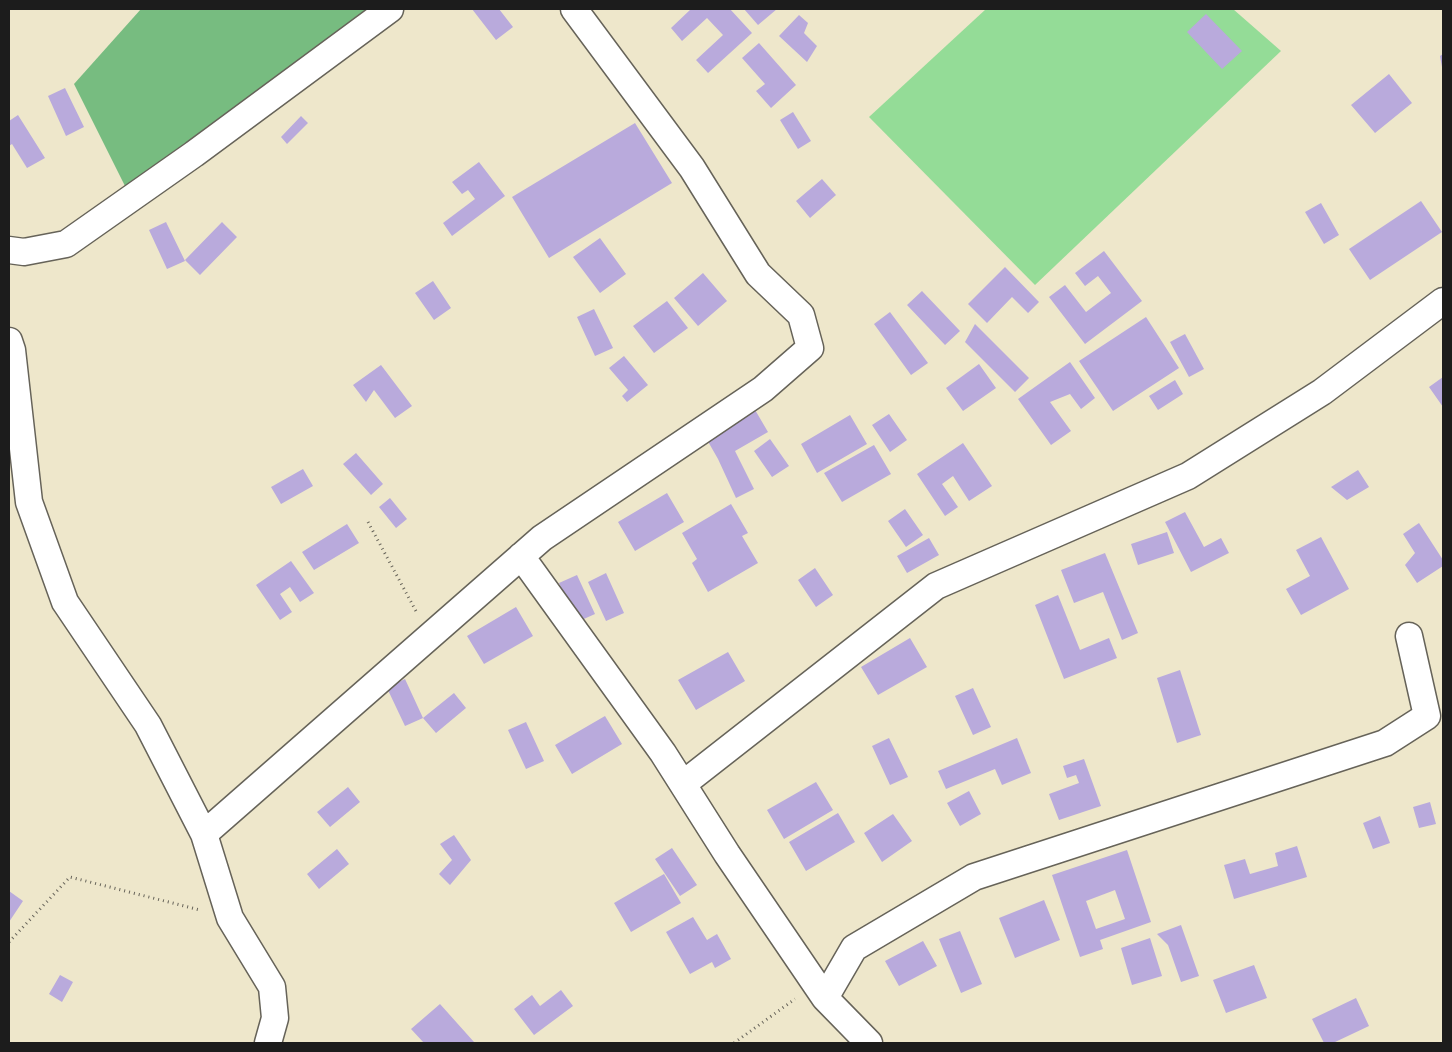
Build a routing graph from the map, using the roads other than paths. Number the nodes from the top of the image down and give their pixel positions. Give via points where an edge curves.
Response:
1 (390, 9) edge
2 (574, 9) edge
3 (9, 250) edge
4 (1443, 301) edge
5 (9, 341) edge
6 (521, 556) junction
7 (1409, 636) dead end
8 (683, 784) junction
9 (204, 834) junction
10 (820, 991) junction
11 (268, 1043) edge
12 (869, 1043) edge

1 - 3 street via 66,244 24,252
2 - 6 street via 692,168 758,274 801,315 810,348 763,389 542,538
4 - 8 street via 1322,392 1188,476 936,586
5 - 9 street via 29,502 65,602 148,725
6 - 8 street
6 - 9 street
7 - 10 street via 1427,716 1385,744 974,877 854,948
8 - 10 street
9 - 11 street via 230,918 272,987 275,1018
10 - 12 street

